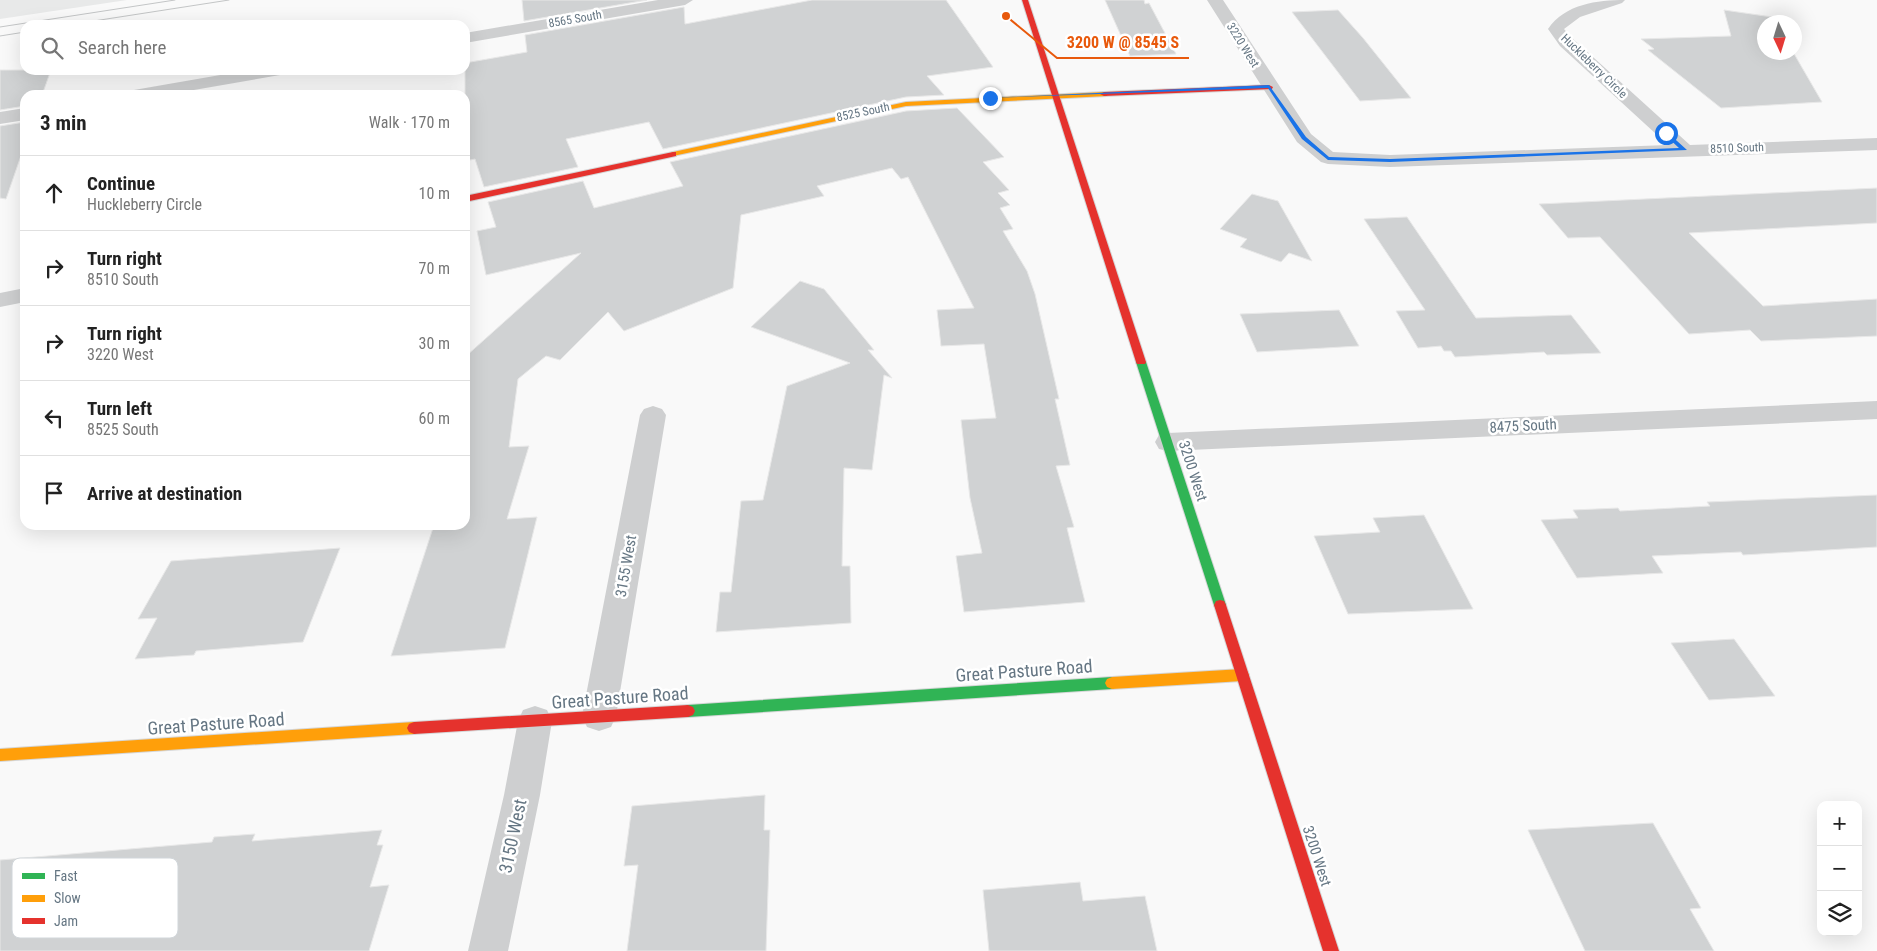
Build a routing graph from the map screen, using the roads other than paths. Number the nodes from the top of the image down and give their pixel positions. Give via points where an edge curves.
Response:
1 (685, 0) edge
2 (1025, 0) edge
3 (1215, 0) edge
4 (1617, 0) edge
5 (470, 37) edge
6 (251, 75) edge
7 (1269, 87) junction
8 (163, 90) edge
9 (1056, 95) junction
10 (20, 115) edge
11 (0, 118) edge
12 (1877, 144) edge
13 (1684, 150) junction
14 (1328, 158) joint
15 (470, 198) edge
16 (20, 296) edge
17 (0, 300) edge
18 (1877, 410) edge
19 (653, 415) dead end
20 (1168, 442) junction
21 (1242, 675) junction
22 (599, 716) junction
23 (535, 721) junction
24 (0, 755) edge
25 (488, 951) edge
26 (1331, 951) edge

1 - 5 street, 8565 South
2 - 9 street, 3200 West
3 - 7 street, 3220 West
4 - 13 street, Huckleberry Circle via 1560,20 1556,29 1566,42
6 - 8 street
7 - 9 street, 8525 South
7 - 14 street, 3220 West via 1304,138
9 - 15 street, 8525 South via 906,104
9 - 20 street, 3200 West
10 - 11 street
12 - 13 street, 8510 South
13 - 14 street, 8510 South via 1390,160
16 - 17 street
18 - 20 street, 8475 South
19 - 22 street, 3155 West
20 - 21 street, 3200 West
21 - 22 street, Great Pasture Road
21 - 26 street, 3200 West
22 - 23 street, Great Pasture Road
23 - 24 street, Great Pasture Road
23 - 25 street, 3150 West

